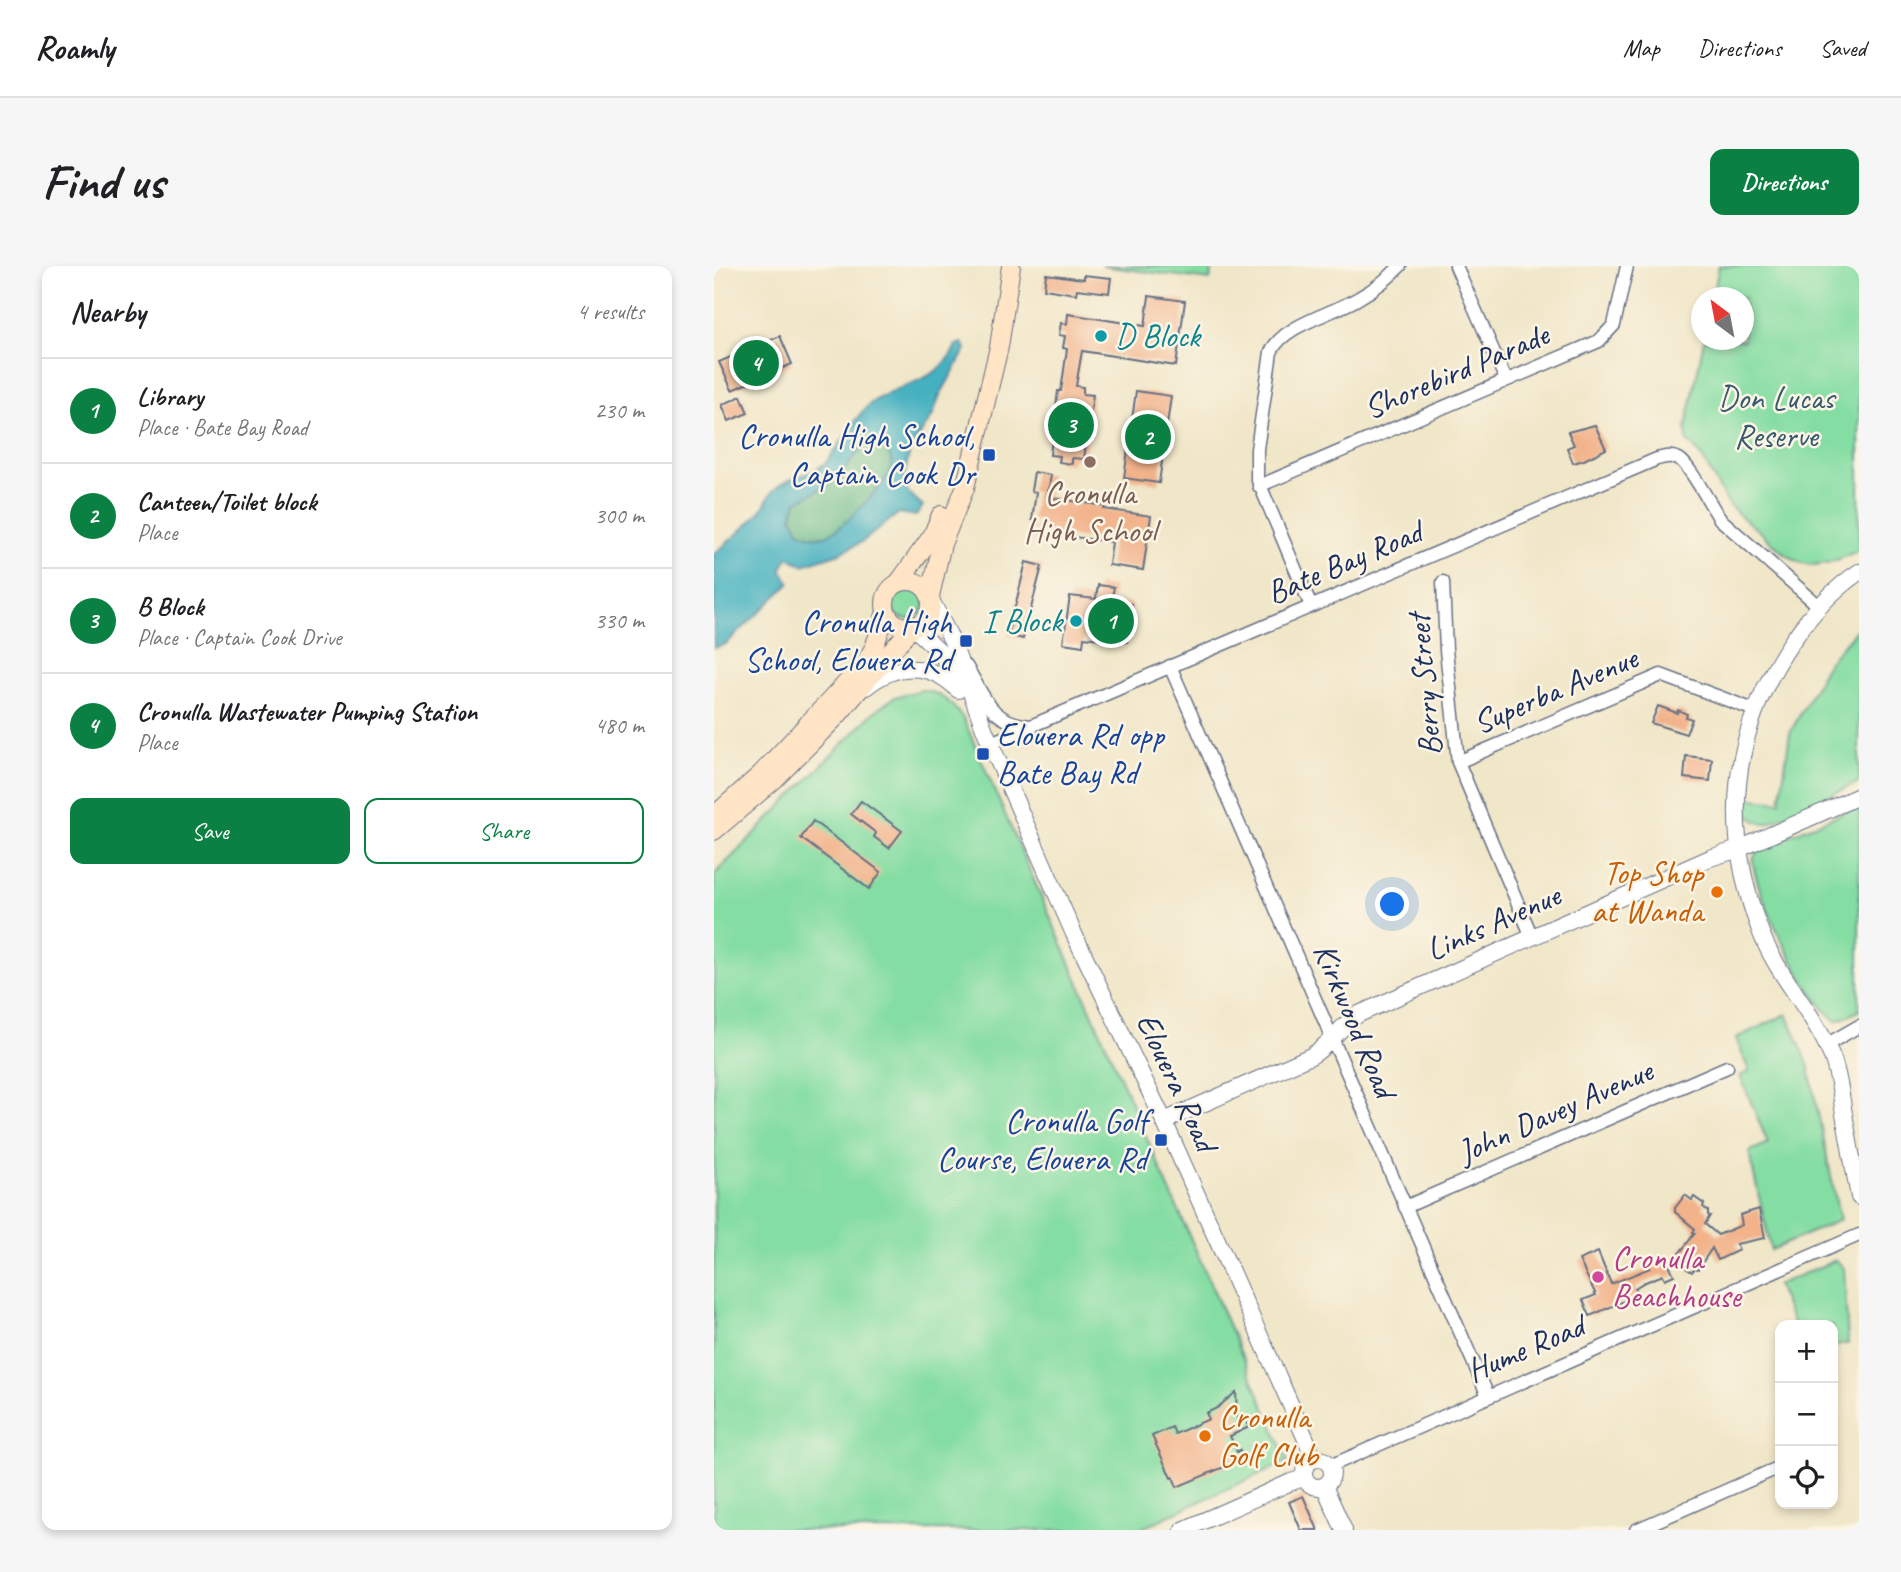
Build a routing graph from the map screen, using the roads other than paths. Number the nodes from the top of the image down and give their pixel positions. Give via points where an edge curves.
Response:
1 (1011, 266) edge
2 (1400, 266) edge
3 (1456, 266) edge
4 (1627, 266) edge
5 (1506, 380) junction
6 (970, 463) junction
7 (1259, 486) junction
8 (1859, 572) edge
9 (1443, 582) dead end
10 (899, 583) junction
11 (930, 597) junction
12 (1311, 606) junction
13 (1819, 606) junction
14 (886, 612) junction
15 (912, 627) junction
16 (952, 641) junction
17 (1170, 666) junction
18 (859, 692) junction
19 (966, 700) junction
20 (1754, 710) junction
21 (1031, 726) junction
22 (988, 737) junction
23 (1458, 762) junction
24 (1859, 796) edge
25 (714, 816) edge
26 (714, 831) edge
27 (1739, 849) junction
28 (1532, 937) junction
29 (1859, 1026) edge
30 (1332, 1037) junction
31 (1826, 1045) junction
32 (1727, 1067) dead end
33 (1164, 1121) junction
34 (1859, 1197) edge
35 (1405, 1207) junction
36 (1859, 1235) edge
37 (1488, 1396) junction
38 (1312, 1460) junction
39 (1330, 1466) junction
40 (1775, 1469) edge
41 (1304, 1478) junction
42 (1324, 1486) junction
43 (1183, 1530) edge
44 (1344, 1530) edge
45 (1636, 1530) edge

1 - 6 main road via 999,347
2 - 7 street via 1356,300 1275,343 1257,449
3 - 5 street
4 - 5 street, Shorebird Parade via 1614,325 1605,336
5 - 7 street, Shorebird Parade
6 - 10 main road via 932,536
6 - 11 main road via 938,555
7 - 12 street
8 - 13 street
9 - 23 street, Berry Street
10 - 11 main road via 915,582
10 - 14 main road via 886,596
11 - 15 main road via 927,617
11 - 16 street, Elouera Road
12 - 13 street, Bate Bay Road via 1669,456 1687,466 1720,519
12 - 17 street, Bate Bay Road
13 - 20 street via 1780,659
14 - 15 main road via 896,624
14 - 25 main road via 865,663 769,766
15 - 18 main road
15 - 19 street, Elouera Road via 941,653
16 - 21 street via 989,708 1000,718
16 - 22 street, Elouera Road
17 - 21 street, Bate Bay Road
17 - 30 street, Kirkwood Road
18 - 19 street via 896,670 920,668 945,678
18 - 26 main road via 774,780
19 - 22 street, Elouera Road
20 - 23 street, Superba Avenue via 1661,676
20 - 27 street via 1737,790
21 - 22 street, Bate Bay Road
22 - 33 street, Elouera Road
23 - 28 street, Berry Street
24 - 27 street, Links Avenue
27 - 28 street, Links Avenue
27 - 31 street via 1751,905 1774,962
28 - 30 street, Links Avenue via 1359,1014
29 - 31 street
30 - 33 street, Links Avenue via 1311,1056
30 - 35 street, Kirkwood Road
31 - 34 street via 1839,1082
32 - 35 street, John Davey Avenue
33 - 38 street, Elouera Road
35 - 37 street, Kirkwood Road
36 - 37 street, Hume Road
37 - 39 street, Hume Road
38 - 39 street
38 - 41 street
39 - 42 street via 1330,1480
40 - 45 street
41 - 42 street via 1310,1485
41 - 43 street
42 - 44 street

